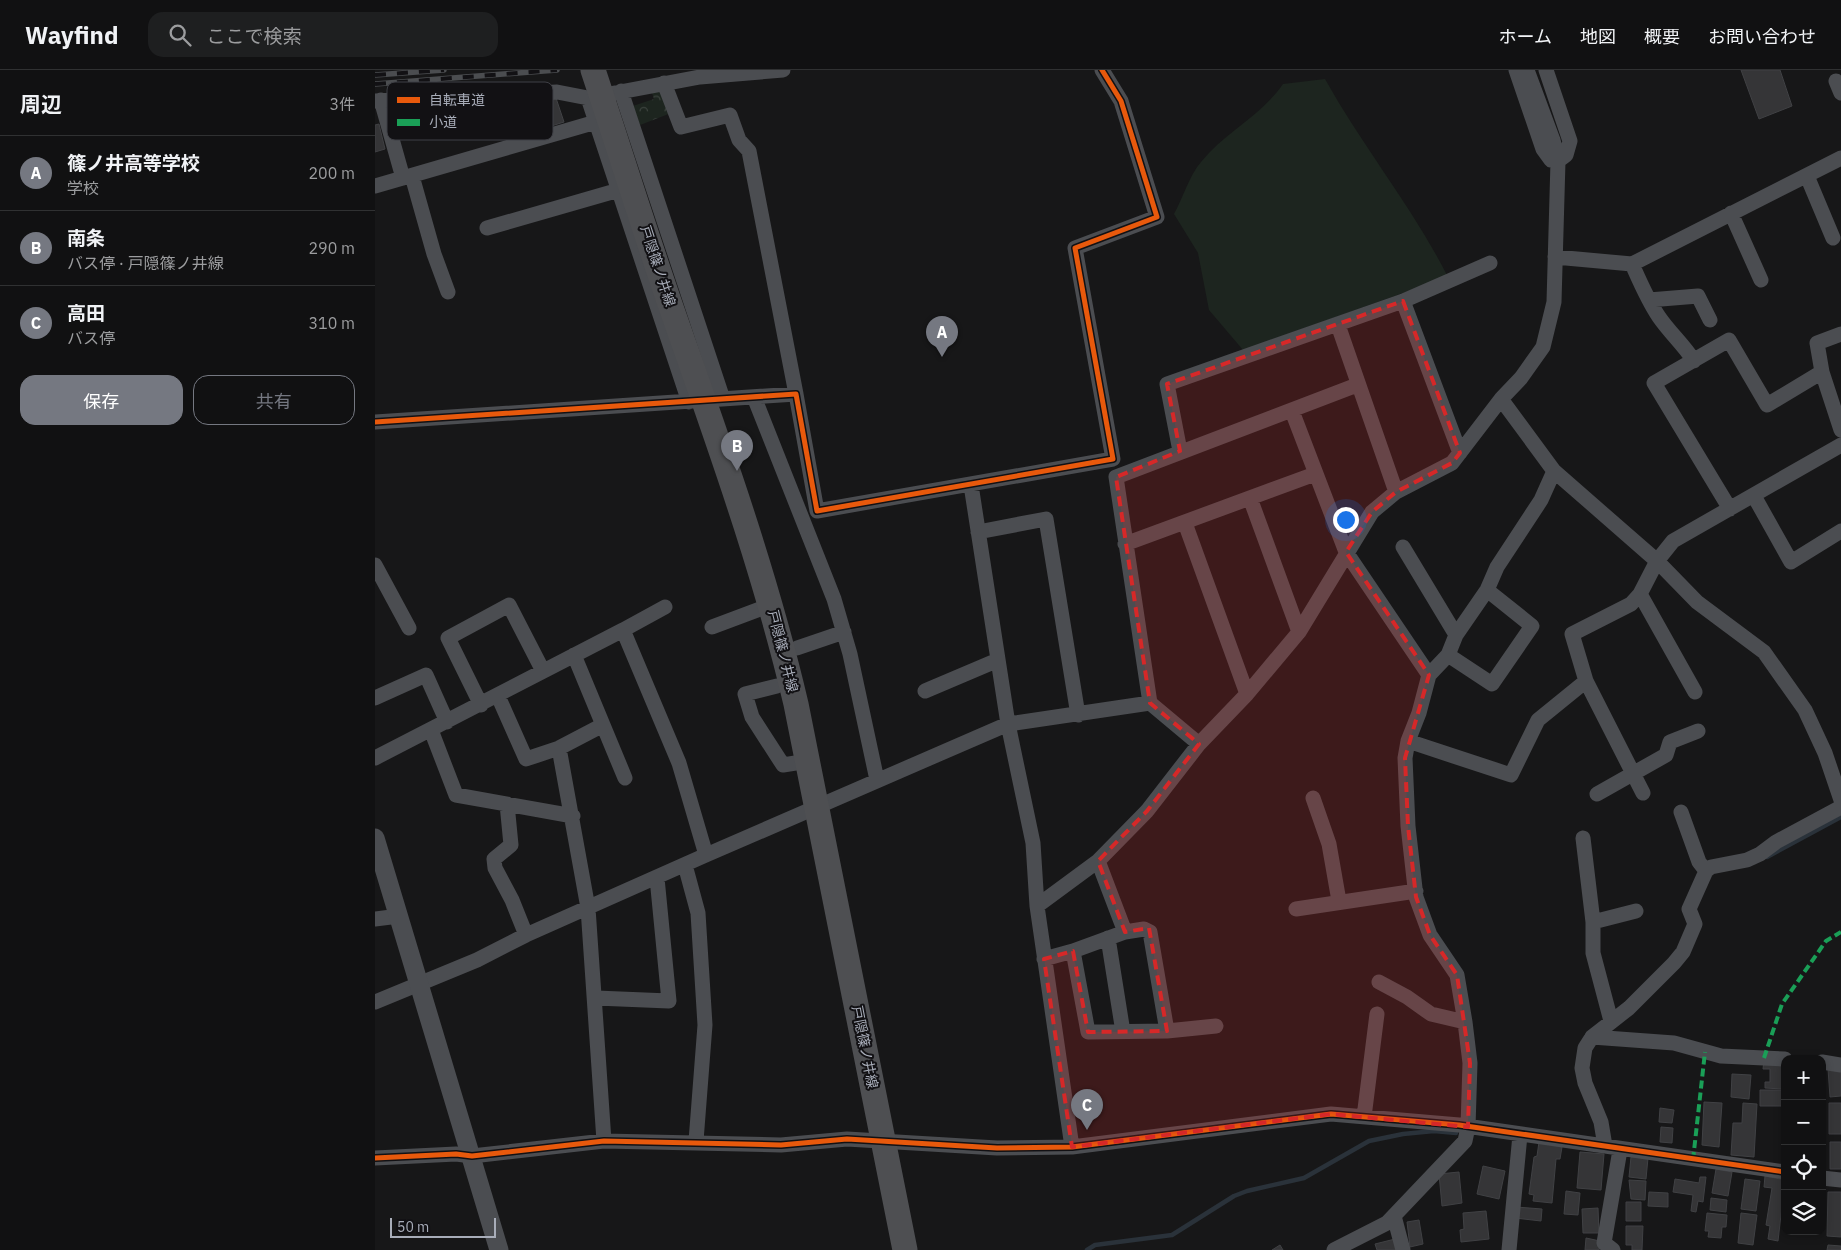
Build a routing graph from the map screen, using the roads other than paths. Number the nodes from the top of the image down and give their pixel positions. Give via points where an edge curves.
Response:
1 (593, 70) edge
2 (783, 70) edge
3 (1101, 70) edge
4 (1516, 70) edge
5 (1527, 70) edge
6 (1546, 70) edge
7 (665, 83) junction
8 (621, 91) junction
9 (553, 92) edge
10 (588, 98) junction
11 (378, 101) edge
12 (596, 122) junction
13 (387, 125) edge
14 (553, 135) edge
15 (393, 140) edge
16 (534, 140) edge
17 (1841, 158) edge
18 (1558, 161) junction
19 (1807, 176) junction
20 (407, 177) junction
21 (375, 186) edge
22 (627, 193) junction
23 (1731, 213) junction
24 (487, 228) dead end
25 (1833, 238) dead end
26 (1555, 258) junction
27 (1490, 262) dead end
28 (1632, 264) junction
29 (1761, 280) dead end
30 (448, 292) dead end
31 (1649, 300) junction
32 (1403, 301) junction
33 (1710, 320) dead end
34 (1338, 325) junction
35 (1841, 334) edge
36 (1694, 361) junction
37 (1822, 372) junction
38 (1357, 386) junction
39 (796, 394) junction
40 (754, 396) junction
41 (1501, 399) junction
42 (705, 400) junction
43 (1292, 411) junction
44 (375, 422) edge
45 (1841, 430) edge
46 (1841, 445) edge
47 (1180, 451) junction
48 (1460, 452) junction
49 (1554, 471) junction
50 (1315, 474) junction
51 (971, 485) junction
52 (1397, 492) junction
53 (1754, 496) junction
54 (1251, 498) junction
55 (1730, 509) junction
56 (810, 514) junction
57 (1185, 524) junction
58 (1841, 531) edge
59 (978, 532) junction
60 (1125, 544) junction
61 (1403, 547) dead end
62 (1346, 552) junction
63 (1657, 561) junction
64 (375, 565) edge
65 (1487, 590) junction
66 (1640, 594) junction
67 (771, 605) junction
68 (665, 607) dead end
69 (712, 627) dead end
70 (409, 628) dead end
71 (623, 630) junction
72 (844, 632) junction
73 (1299, 632) junction
74 (1456, 635) junction
75 (797, 648) dead end
76 (1448, 655) junction
77 (574, 656) junction
78 (998, 660) junction
79 (543, 671) junction
80 (1429, 675) junction
81 (1586, 681) junction
82 (777, 686) dead end
83 (925, 691) dead end
84 (1695, 692) dead end
85 (1247, 694) junction
86 (497, 696) junction
87 (375, 698) edge
88 (1150, 703) junction
89 (481, 705) junction
90 (1078, 715) junction
91 (447, 722) junction
92 (1008, 724) junction
93 (603, 725) junction
94 (431, 730) junction
95 (1698, 731) dead end
96 (1408, 741) junction
97 (1199, 744) junction
98 (559, 748) junction
99 (375, 758) edge
100 (808, 761) junction
101 (1633, 773) junction
102 (625, 778) dead end
103 (877, 780) junction
104 (1643, 793) dead end
105 (1597, 794) dead end
106 (1313, 798) dead end
107 (1841, 800) edge
108 (507, 804) junction
109 (817, 806) junction
110 (1841, 807) edge
111 (1681, 812) dead end
112 (573, 816) junction
113 (375, 838) edge
114 (1583, 838) dead end
115 (706, 855) junction
116 (1098, 861) junction
117 (685, 865) junction
118 (1706, 871) junction
119 (657, 878) junction
120 (1416, 891) junction
121 (1339, 901) junction
122 (1037, 906) junction
123 (588, 908) junction
124 (1296, 909) dead end
125 (1636, 911) dead end
126 (399, 916) junction
127 (375, 919) edge
128 (1593, 922) junction
129 (1125, 932) junction
130 (526, 935) junction
131 (1108, 938) junction
132 (1073, 950) junction
133 (1044, 959) junction
134 (419, 982) junction
135 (1379, 982) dead end
136 (596, 998) junction
137 (375, 1002) edge
138 (1377, 1014) dead end
139 (1611, 1021) junction
140 (1465, 1022) junction
141 (1216, 1026) dead end
142 (1167, 1031) junction
143 (1123, 1032) junction
144 (1592, 1037) junction
145 (1781, 1059) edge
146 (1826, 1063) edge
147 (1841, 1065) edge
148 (1364, 1117) junction
149 (1468, 1127) junction
150 (1520, 1135) junction
151 (883, 1140) junction
152 (604, 1141) junction
153 (696, 1141) junction
154 (1605, 1146) junction
155 (1072, 1147) junction
156 (1620, 1150) junction
157 (473, 1156) junction
158 (375, 1158) edge
159 (1781, 1171) edge
160 (1826, 1178) edge
161 (1841, 1180) edge
162 (1394, 1216) junction
163 (499, 1250) edge
164 (905, 1250) edge
165 (1334, 1250) edge
166 (1403, 1250) edge
167 (1509, 1250) edge
168 (1613, 1250) edge

1 - 22 main road, 戸隠篠ノ井線
2 - 7 street
3 - 51 street via 1121,101 1157,217 1075,248 1113,458
4 - 18 street via 1543,149 1551,160
5 - 18 street
6 - 18 street via 1570,141 1566,155
7 - 8 street
7 - 39 street via 681,127 730,115 739,140 749,151
8 - 10 street
8 - 42 street
9 - 10 street
10 - 12 street
11 - 13 street
12 - 14 street
12 - 22 street
15 - 20 street
16 - 20 street
17 - 19 street
18 - 26 street
19 - 23 street
19 - 25 street
20 - 21 street
20 - 30 street
22 - 24 street
22 - 42 main road, 戸隠篠ノ井線
23 - 28 street
23 - 29 street
26 - 28 street
26 - 41 street via 1554,302 1543,346 1521,378
27 - 32 street
28 - 31 street
31 - 33 street via 1698,296
31 - 36 street via 1668,330 1682,342
32 - 34 street
32 - 48 street
34 - 38 street
34 - 47 street via 1167,384
35 - 37 street via 1817,343
36 - 37 street via 1729,340 1767,405
36 - 55 street via 1653,383
37 - 45 street
38 - 43 street
38 - 52 street
39 - 40 street
39 - 56 street
40 - 42 street
40 - 56 street
41 - 48 street
41 - 49 street
42 - 44 street
42 - 67 main road, 戸隠篠ノ井線
43 - 47 street
43 - 50 street
46 - 53 street
47 - 60 street via 1116,477
48 - 52 street via 1452,463
49 - 63 street
49 - 65 street via 1541,500 1497,566
50 - 54 street
50 - 62 street
51 - 56 street
51 - 59 street
52 - 62 street via 1372,512
53 - 55 street
53 - 58 street via 1791,562
54 - 57 street
54 - 73 street
55 - 63 street via 1673,541
56 - 72 street
57 - 60 street
57 - 85 street
59 - 78 street
59 - 90 street via 1046,519
60 - 88 street
61 - 74 street
62 - 73 street
62 - 80 street
63 - 66 street
63 - 107 street via 1697,602 1764,652 1805,710 1825,753
64 - 70 street
65 - 74 street
65 - 76 street via 1532,626 1492,684
66 - 81 street via 1631,604 1572,634
66 - 84 street
67 - 69 street
67 - 100 main road, 戸隠篠ノ井線
68 - 71 street
71 - 77 street
71 - 115 street via 679,763
72 - 75 street
72 - 103 street
73 - 85 street
74 - 76 street
76 - 80 street
77 - 79 street
77 - 93 street
78 - 83 street
78 - 92 street
79 - 86 street
79 - 89 street via 509,605 448,638
80 - 96 street
81 - 96 street via 1538,720 1511,775
81 - 101 street
82 - 100 street via 745,694 752,717 783,765
85 - 97 street
86 - 89 street
86 - 98 street via 525,759
87 - 91 street via 426,675
88 - 90 street
88 - 97 street
89 - 91 street
90 - 92 street
91 - 94 street
92 - 103 street
92 - 122 street via 1033,843
93 - 98 street
93 - 102 street
94 - 99 street
94 - 108 street via 456,795
95 - 101 street via 1671,742 1666,755
96 - 120 street via 1405,758 1408,826
97 - 116 street via 1147,812
98 - 112 street
100 - 109 main road, 戸隠篠ノ井線
101 - 104 street
101 - 105 street
103 - 109 street
106 - 121 street via 1329,844
108 - 112 street
108 - 130 street via 511,845 494,859 495,868
109 - 115 street
109 - 151 main road, 戸隠篠ノ井線
110 - 118 street via 1760,854
111 - 118 street via 1699,862
112 - 123 street
113 - 126 street
114 - 128 street
115 - 117 street
116 - 122 street
116 - 129 street
117 - 119 street
117 - 153 street via 698,913 705,1025
118 - 139 street via 1689,909 1695,924 1683,952 1629,1008
119 - 123 street
119 - 136 street via 669,1001
120 - 121 street
120 - 140 street via 1430,935 1457,975
121 - 124 street
122 - 133 street
123 - 130 street
123 - 136 street
125 - 128 street
126 - 127 street
126 - 134 street
128 - 139 street via 1593,953
129 - 131 street
129 - 142 street via 1144,929 1150,932
130 - 134 street via 477,960
131 - 132 street
131 - 143 street
132 - 133 street
132 - 143 street via 1089,1032
133 - 155 street
134 - 137 street
134 - 157 street
135 - 140 street via 1431,1014
136 - 152 street
138 - 148 street
139 - 144 street
140 - 149 street via 1469,1063
141 - 142 street
142 - 143 street
144 - 145 street via 1674,1043 1721,1056
144 - 154 street via 1585,1048 1582,1068 1601,1122
146 - 147 street
148 - 149 street
148 - 155 street via 1331,1114
149 - 150 street
149 - 162 street via 1465,1141
150 - 154 street
150 - 167 street
151 - 153 street via 847,1139 781,1145
151 - 155 street via 997,1148
151 - 164 main road, 戸隠篠ノ井線
152 - 153 street
152 - 157 street
154 - 156 street
156 - 159 street
156 - 168 street via 1604,1243
157 - 158 street
157 - 163 street
160 - 161 street
162 - 165 street via 1367,1235
162 - 166 street

